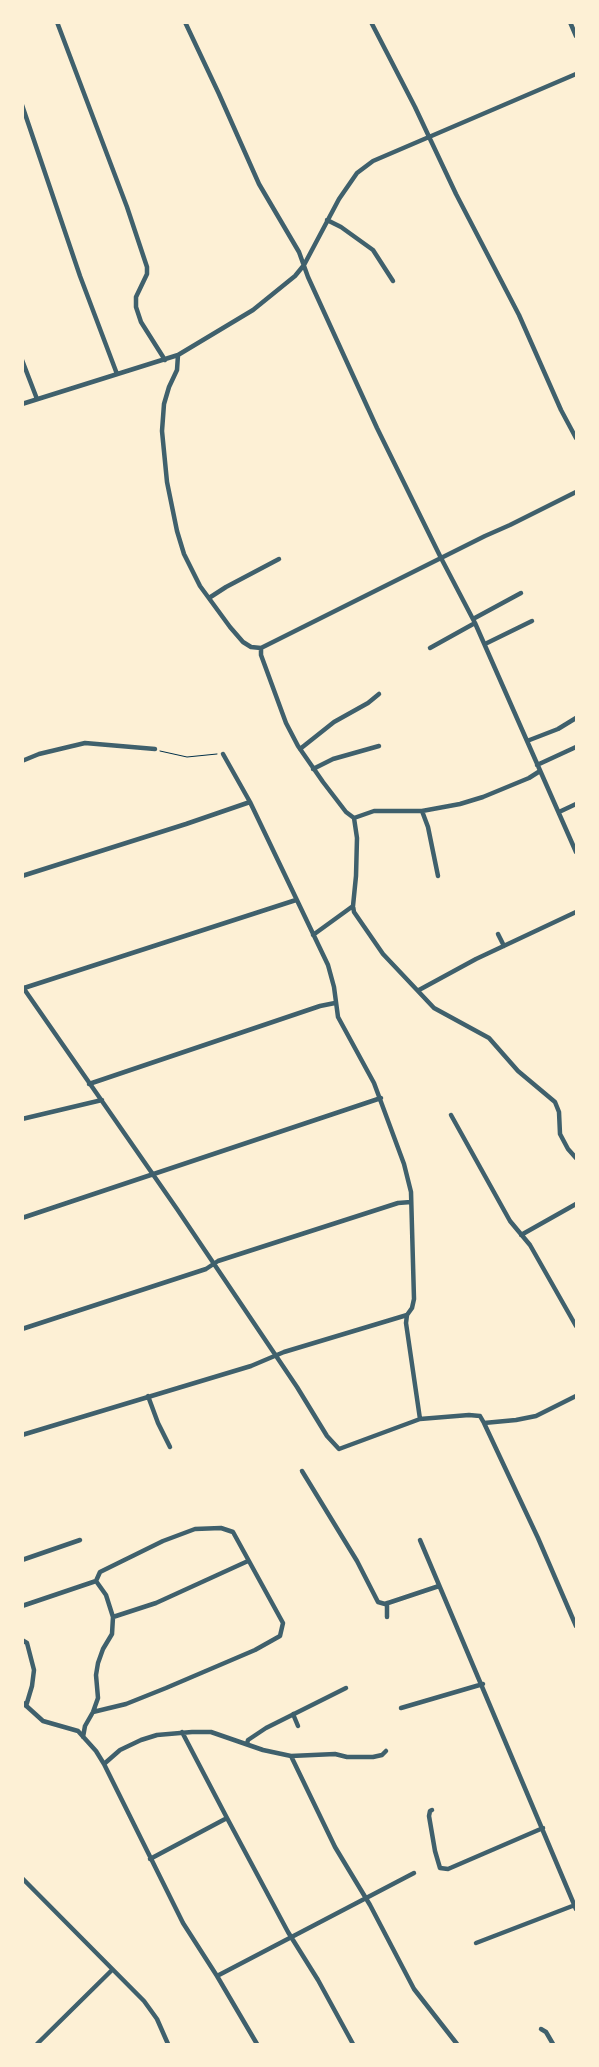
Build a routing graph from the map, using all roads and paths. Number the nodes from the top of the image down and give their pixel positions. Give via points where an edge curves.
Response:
1 (58, 22) edge
2 (185, 22) edge
3 (371, 22) edge
4 (570, 22) edge
5 (576, 36) edge
6 (576, 74) edge
7 (22, 105) edge
8 (429, 137) junction
9 (327, 220) junction
10 (304, 265) junction
11 (393, 281) dead end
12 (178, 355) junction
13 (22, 360) edge
14 (165, 360) junction
15 (117, 374) junction
16 (37, 399) junction
17 (22, 404) edge
18 (576, 438) edge
19 (576, 492) edge
20 (279, 558) dead end
21 (441, 558) junction
22 (521, 592) dead end
23 (209, 598) junction
24 (474, 621) junction
25 (532, 621) dead end
26 (485, 644) junction
27 (261, 648) junction
28 (430, 648) dead end
29 (379, 694) dead end
30 (576, 718) edge
31 (527, 741) junction
32 (379, 746) dead end
33 (576, 747) edge
34 (154, 749) joint
35 (300, 749) junction
36 (223, 754) joint
37 (22, 761) edge
38 (537, 765) junction
39 (314, 769) junction
40 (540, 771) junction
41 (250, 802) junction
42 (576, 804) edge
43 (422, 811) junction
44 (560, 812) junction
45 (354, 818) junction
46 (576, 852) edge
47 (22, 876) edge
48 (438, 876) dead end
49 (296, 900) junction
50 (352, 906) junction
51 (576, 912) edge
52 (498, 934) dead end
53 (313, 935) junction
54 (504, 946) junction
55 (23, 987) edge
56 (419, 990) junction
57 (335, 1003) junction
58 (89, 1084) junction
59 (381, 1098) junction
60 (102, 1100) junction
61 (451, 1115) dead end
62 (22, 1119) edge
63 (576, 1158) edge
64 (152, 1174) junction
65 (411, 1202) junction
66 (576, 1204) edge
67 (22, 1218) edge
68 (521, 1234) junction
69 (214, 1265) junction
70 (407, 1315) junction
71 (576, 1326) edge
72 (22, 1329) edge
73 (276, 1356) junction
74 (148, 1396) junction
75 (576, 1396) edge
76 (420, 1419) junction
77 (484, 1423) junction
78 (22, 1435) edge
79 (170, 1447) dead end
80 (302, 1470) dead end
81 (80, 1540) dead end
82 (420, 1540) dead end
83 (22, 1560) edge
84 (248, 1561) junction
85 (96, 1581) junction
86 (439, 1586) junction
87 (387, 1603) junction
88 (22, 1606) edge
89 (113, 1617) junction
90 (387, 1617) dead end
91 (576, 1626) edge
92 (22, 1640) edge
93 (483, 1684) junction
94 (346, 1688) dead end
95 (24, 1704) edge
96 (401, 1708) dead end
97 (93, 1712) junction
98 (292, 1714) junction
99 (298, 1726) dead end
100 (182, 1732) junction
101 (83, 1737) junction
102 (247, 1744) junction
103 (386, 1751) dead end
104 (290, 1756) junction
105 (104, 1764) junction
106 (432, 1810) dead end
107 (227, 1818) junction
108 (543, 1828) junction
109 (150, 1859) junction
110 (414, 1873) dead end
111 (22, 1878) edge
112 (366, 1899) junction
113 (576, 1907) edge
114 (293, 1937) junction
115 (476, 1943) dead end
116 (112, 1970) junction
117 (217, 1976) junction
118 (541, 2029) dead end
119 (37, 2044) edge
120 (168, 2044) edge
121 (257, 2044) edge
122 (353, 2044) edge
123 (457, 2044) edge
124 (553, 2044) edge

1 - 14 street via 147,267 136,297 136,308
2 - 10 street via 259,184
3 - 8 street
4 - 5 street
6 - 8 street
7 - 15 street
8 - 9 street via 373,161 357,173
8 - 18 street via 519,315
9 - 10 street
9 - 11 street via 373,250
10 - 12 street via 253,310
10 - 21 street via 377,428
12 - 14 street
12 - 23 street via 177,370 164,404 165,473 184,554
13 - 16 street
14 - 15 street
15 - 16 street
16 - 17 street
19 - 21 street
20 - 23 street
21 - 24 street
21 - 27 street
22 - 24 street
23 - 27 street via 243,642
24 - 26 street
24 - 28 street
25 - 26 street
26 - 31 street
27 - 35 street via 260,655
29 - 35 street via 334,722
30 - 31 street
31 - 38 street
32 - 39 street via 325,762
33 - 38 street
34 - 36 path via 187,757
34 - 37 street via 85,743
35 - 39 street
36 - 41 street
38 - 40 street
39 - 45 street
40 - 43 street via 483,797
40 - 44 street
41 - 47 street
41 - 49 street
42 - 44 street
43 - 45 street via 374,811
43 - 48 street
44 - 46 street
45 - 50 street via 357,838
49 - 53 street
49 - 55 street
50 - 53 street
50 - 56 street via 383,954
51 - 54 street
52 - 54 street
53 - 57 street via 328,965
54 - 56 street
55 - 58 street
56 - 63 street via 434,1008 489,1038 518,1071 555,1102 560,1112 560,1134
57 - 58 street
57 - 59 street via 338,1017
58 - 60 street
59 - 64 street
59 - 65 street via 404,1164
60 - 62 street
60 - 64 street
61 - 68 street via 510,1221
64 - 67 street
64 - 69 street
65 - 69 street via 398,1203 218,1261
65 - 70 street via 414,1299
66 - 68 street
68 - 71 street
69 - 72 street
69 - 73 street
70 - 73 street
70 - 76 street
73 - 74 street
73 - 76 street via 327,1436 339,1449
74 - 78 street
74 - 79 street
75 - 77 street via 536,1416
76 - 77 street via 469,1415 480,1416
77 - 91 street
80 - 87 street via 344,1537 378,1602
81 - 83 street
82 - 86 street
84 - 85 street via 229,1529 195,1529 100,1572
84 - 89 street via 156,1603
84 - 97 street via 283,1623 280,1636 166,1688 126,1704
85 - 88 street
85 - 89 street via 106,1595
86 - 87 street
86 - 93 street
87 - 90 street
89 - 97 street via 112,1634 103,1649 96,1675 98,1698
92 - 95 street via 27,1643 34,1670 32,1686
93 - 96 street
93 - 108 street
94 - 98 street
95 - 101 street via 43,1721 71,1728
97 - 101 street
98 - 99 street
98 - 102 street via 256,1734
100 - 102 street via 211,1732
100 - 105 street via 141,1740 120,1750
100 - 107 street
101 - 105 street
102 - 104 street
103 - 104 street via 373,1757 335,1754
104 - 112 street via 335,1847
105 - 109 street
106 - 108 street via 429,1816 433,1842 440,1868 448,1870
107 - 109 street
107 - 114 street
108 - 113 street
109 - 117 street via 183,1923
110 - 112 street
111 - 116 street
112 - 114 street
112 - 123 street via 414,1988
113 - 115 street
114 - 117 street
114 - 122 street
116 - 119 street
116 - 120 street via 151,2010
117 - 121 street
118 - 124 street

